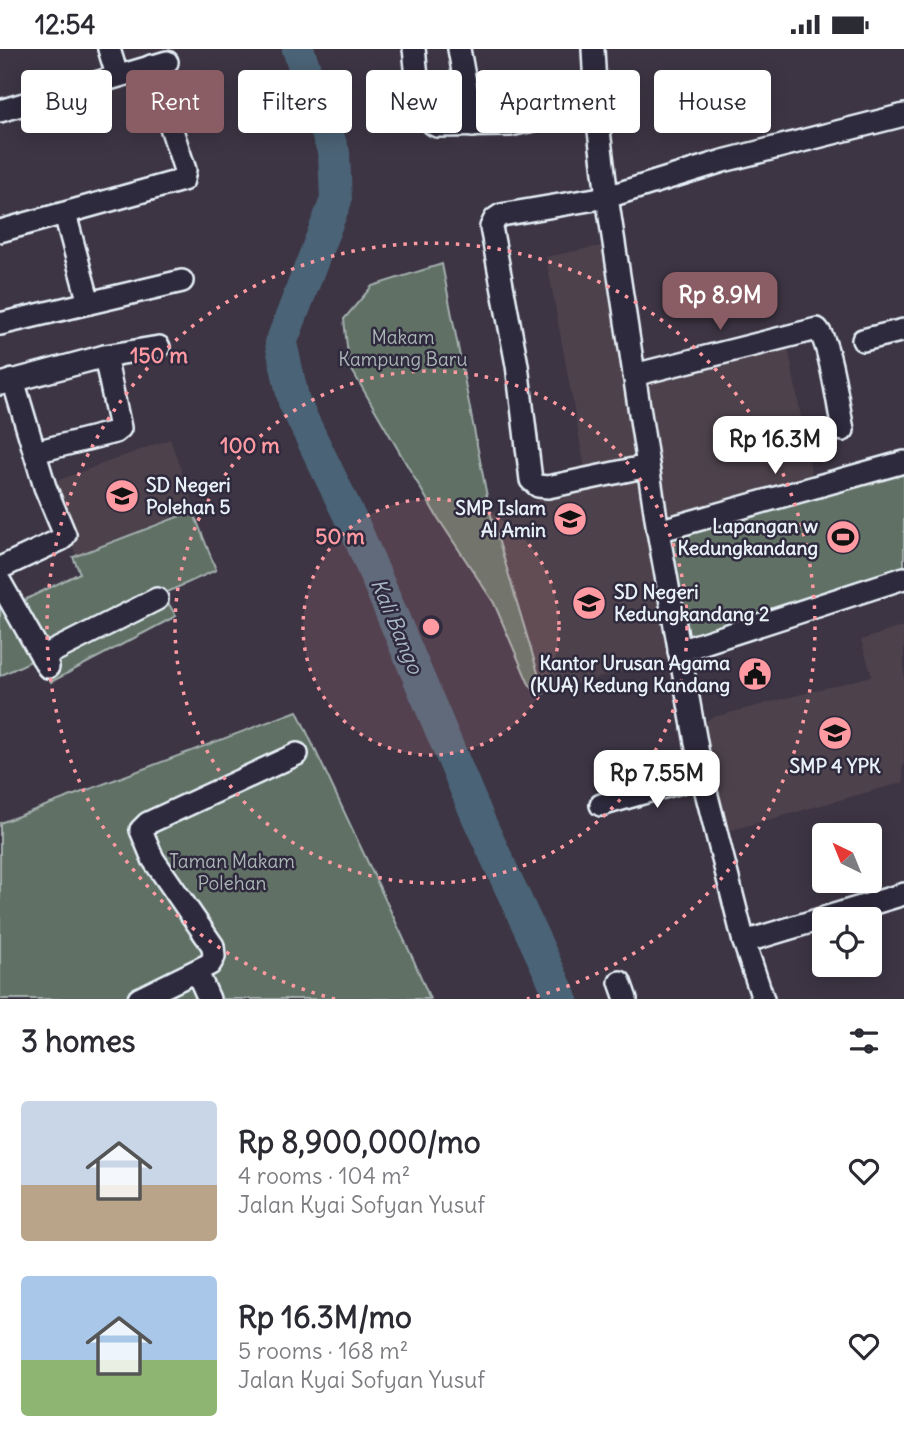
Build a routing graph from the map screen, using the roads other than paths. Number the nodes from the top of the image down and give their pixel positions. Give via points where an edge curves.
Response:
1 (110, 49) edge
2 (414, 49) edge
3 (459, 49) edge
4 (593, 49) edge
5 (594, 70) edge
6 (117, 75) junction
7 (0, 111) edge
8 (904, 115) edge
9 (473, 126) junction
10 (476, 126) edge
11 (599, 133) edge
12 (607, 197) junction
13 (65, 213) junction
14 (0, 231) edge
15 (182, 281) dead end
16 (89, 303) junction
17 (0, 324) edge
18 (904, 330) edge
19 (863, 340) dead end
20 (159, 347) dead end
21 (105, 356) junction
22 (634, 375) junction
23 (7, 382) edge
24 (843, 431) dead end
25 (35, 452) junction
26 (904, 462) edge
27 (648, 466) junction
28 (658, 531) junction
29 (0, 568) edge
30 (904, 578) edge
31 (0, 582) edge
32 (157, 599) dead end
33 (680, 651) junction
34 (297, 754) dead end
35 (702, 776) junction
36 (601, 805) dead end
37 (904, 894) edge
38 (744, 942) junction
39 (197, 972) junction
40 (139, 999) edge
41 (209, 999) edge
42 (763, 999) edge

1 - 6 street
2 - 9 street via 428,119 437,125
3 - 9 street
4 - 5 street
6 - 7 street
6 - 13 street via 159,64 185,170 183,180
8 - 12 street via 723,161
9 - 10 street
11 - 12 street
12 - 22 street
12 - 27 street via 501,215 491,227 517,365 531,480 548,488
13 - 14 street
13 - 16 street
15 - 16 street
16 - 17 street
18 - 19 street
20 - 21 street
21 - 23 street
21 - 25 street via 120,428
22 - 24 street via 817,329 828,352
22 - 27 street
23 - 25 street
25 - 29 street via 65,535
26 - 28 street
27 - 28 street
28 - 33 street
30 - 33 street
31 - 32 street via 45,662
33 - 35 street
34 - 39 street via 141,829 153,859 214,946 210,964
35 - 36 street
35 - 38 street
37 - 38 street
38 - 42 street
39 - 40 street
39 - 41 street

